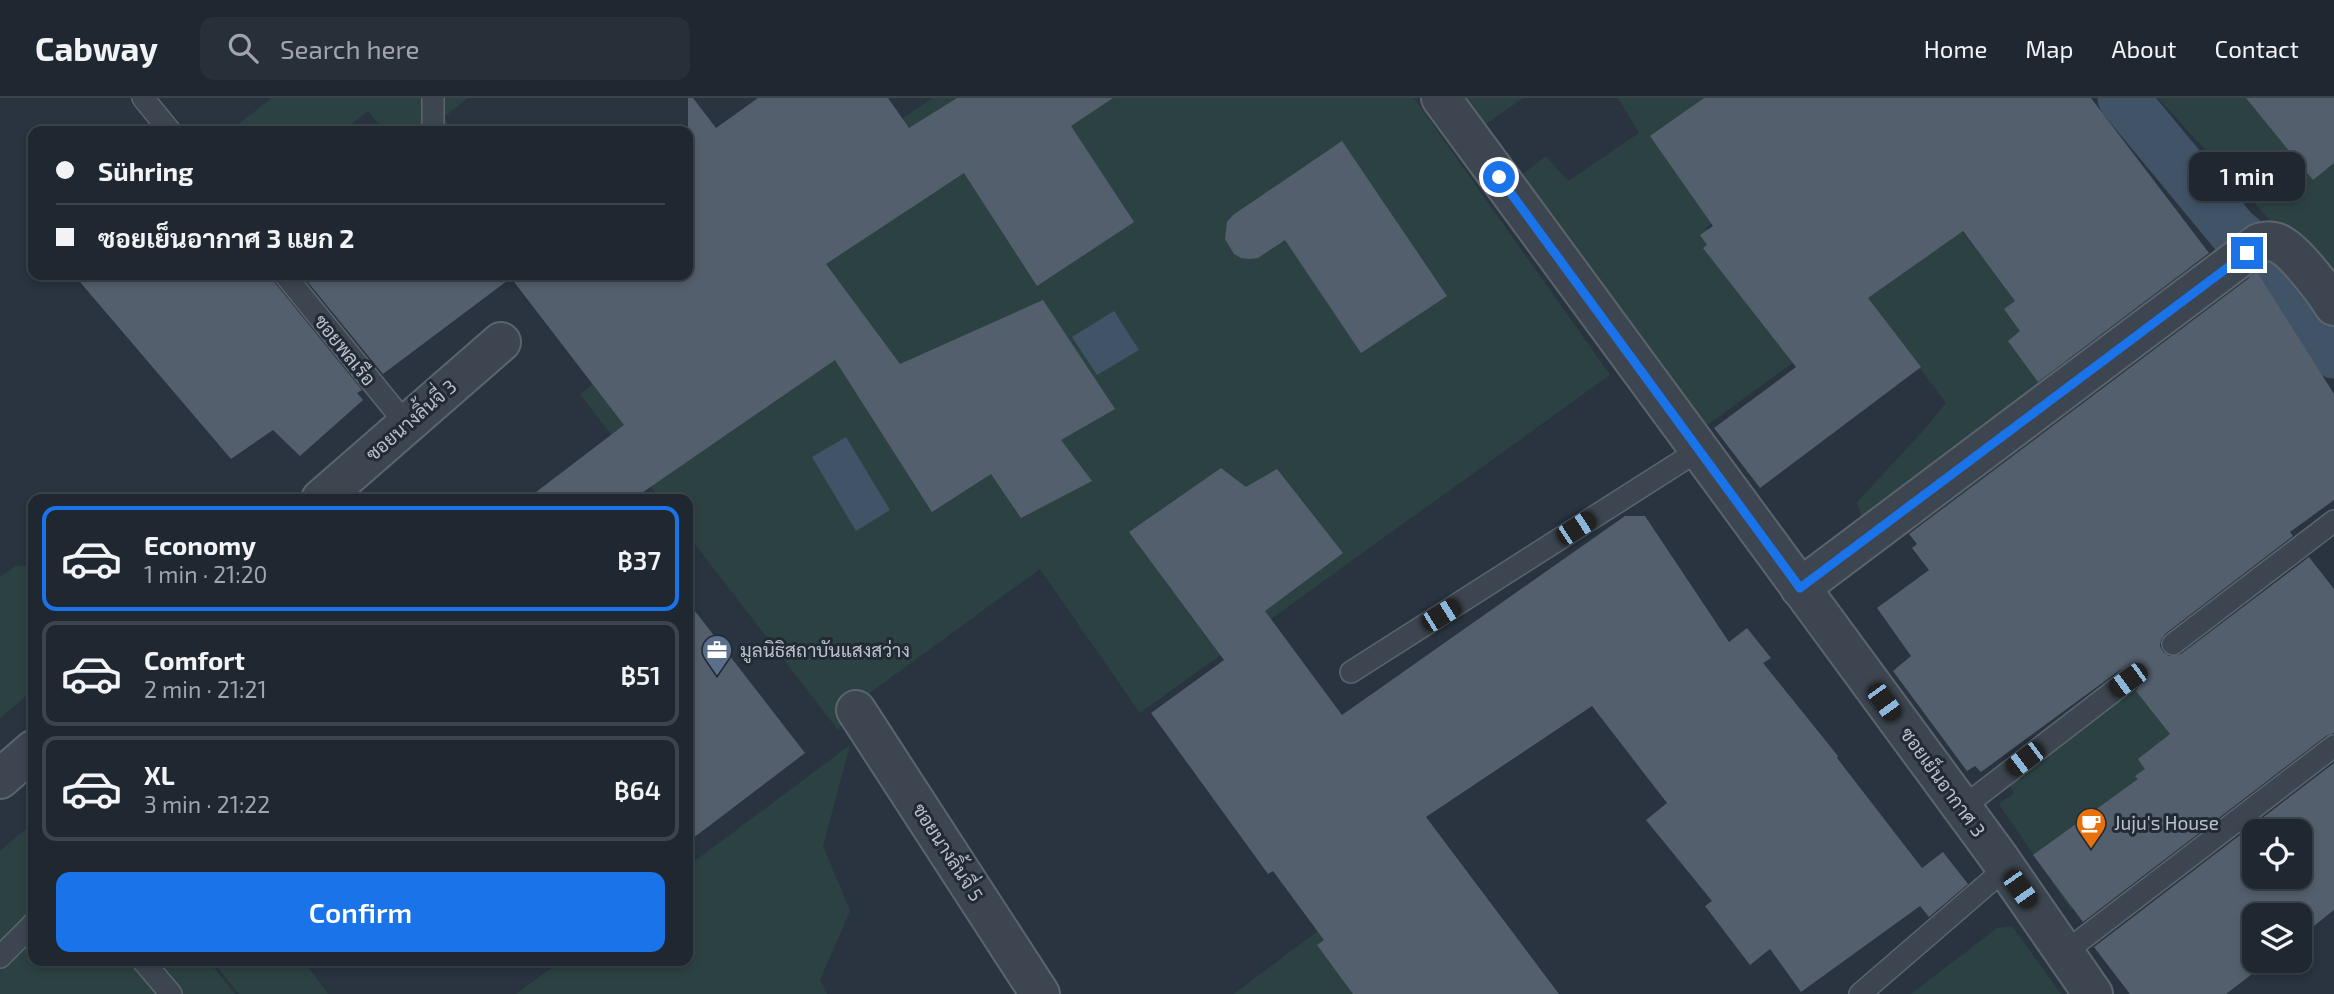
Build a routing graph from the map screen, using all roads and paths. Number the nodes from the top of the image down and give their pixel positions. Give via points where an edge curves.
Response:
1 (143, 98) edge
2 (433, 98) edge
3 (1441, 98) edge
4 (166, 126) edge
5 (433, 126) edge
6 (289, 280) edge
7 (2334, 306) edge
8 (501, 342) dead end
9 (406, 424) junction
10 (1699, 450) junction
11 (327, 494) edge
12 (2334, 521) edge
13 (1800, 588) junction
14 (2173, 645) dead end
15 (1351, 672) dead end
16 (2128, 680) dead end
17 (856, 710) dead end
18 (2334, 747) edge
19 (28, 754) edge
20 (0, 779) edge
21 (1962, 808) junction
22 (2006, 868) junction
23 (28, 929) edge
24 (2064, 953) junction
25 (0, 957) edge
26 (148, 966) edge
27 (171, 994) edge
28 (1040, 994) edge
29 (1860, 994) edge
30 (2093, 994) edge

1 - 4 lane
2 - 5 lane
3 - 10 street, ซอยเย็นอากาศ 3
6 - 9 lane, ซอยพลเรือ
7 - 13 street via 2282,245 2269,240 2253,248
8 - 9 street, ซอยนางลิ้นจี่ 3
9 - 11 street, ซอยนางลิ้นจี่ 3
10 - 13 street, ซอยเย็นอากาศ 3
10 - 15 lane
12 - 14 lane
13 - 21 street, ซอยเย็นอากาศ 3
16 - 21 lane
17 - 28 street, ซอยนางลิ้นจี่ 5
18 - 24 lane
19 - 20 street
21 - 22 street, ซอยเย็นอากาศ 3
22 - 24 street, ซอยเย็นอากาศ 3
22 - 29 lane
23 - 25 lane
24 - 30 street, ซอยเย็นอากาศ 3
26 - 27 lane

